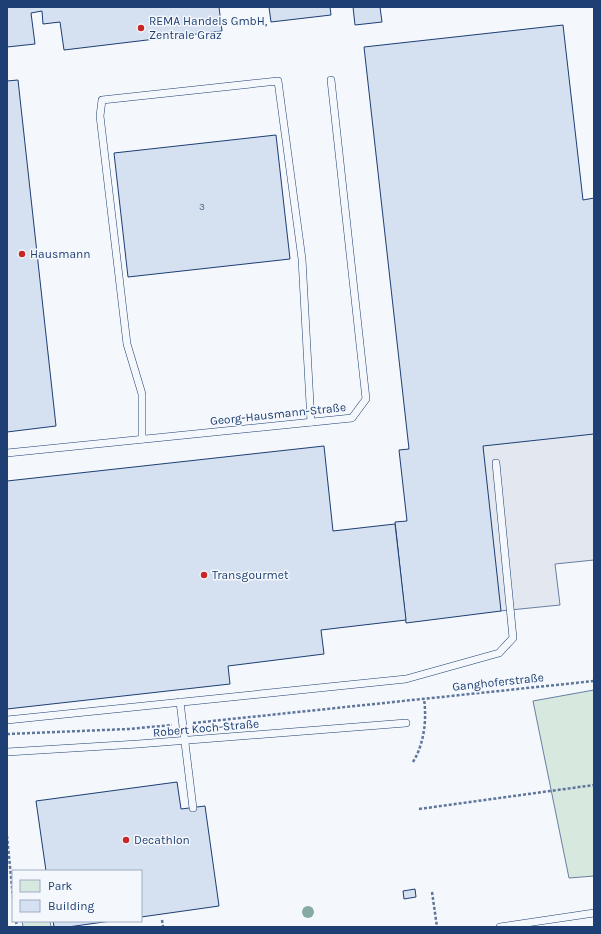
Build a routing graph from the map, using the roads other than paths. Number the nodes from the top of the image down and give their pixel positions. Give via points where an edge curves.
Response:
1 (331, 80) dead end
2 (311, 422) junction
3 (142, 439) junction
4 (7, 453) edge
5 (496, 462) dead end
6 (180, 702) junction
7 (7, 720) edge
8 (406, 723) dead end
9 (185, 741) junction
10 (7, 752) edge
11 (193, 808) dead end
12 (594, 913) edge
13 (500, 927) edge

1 - 2 lane, Georg-Hausmann-Straße via 366,399 352,418
2 - 3 lane, Georg-Hausmann-Straße
2 - 3 lane via 302,259 278,81 102,100 100,116 127,344 142,394
3 - 4 lane, Georg-Hausmann-Straße
5 - 6 lane via 513,638 499,653 406,679
6 - 7 lane
6 - 9 lane
8 - 9 lane, Robert Koch-Straße
9 - 10 lane, Robert Koch-Straße
9 - 11 lane
12 - 13 lane

